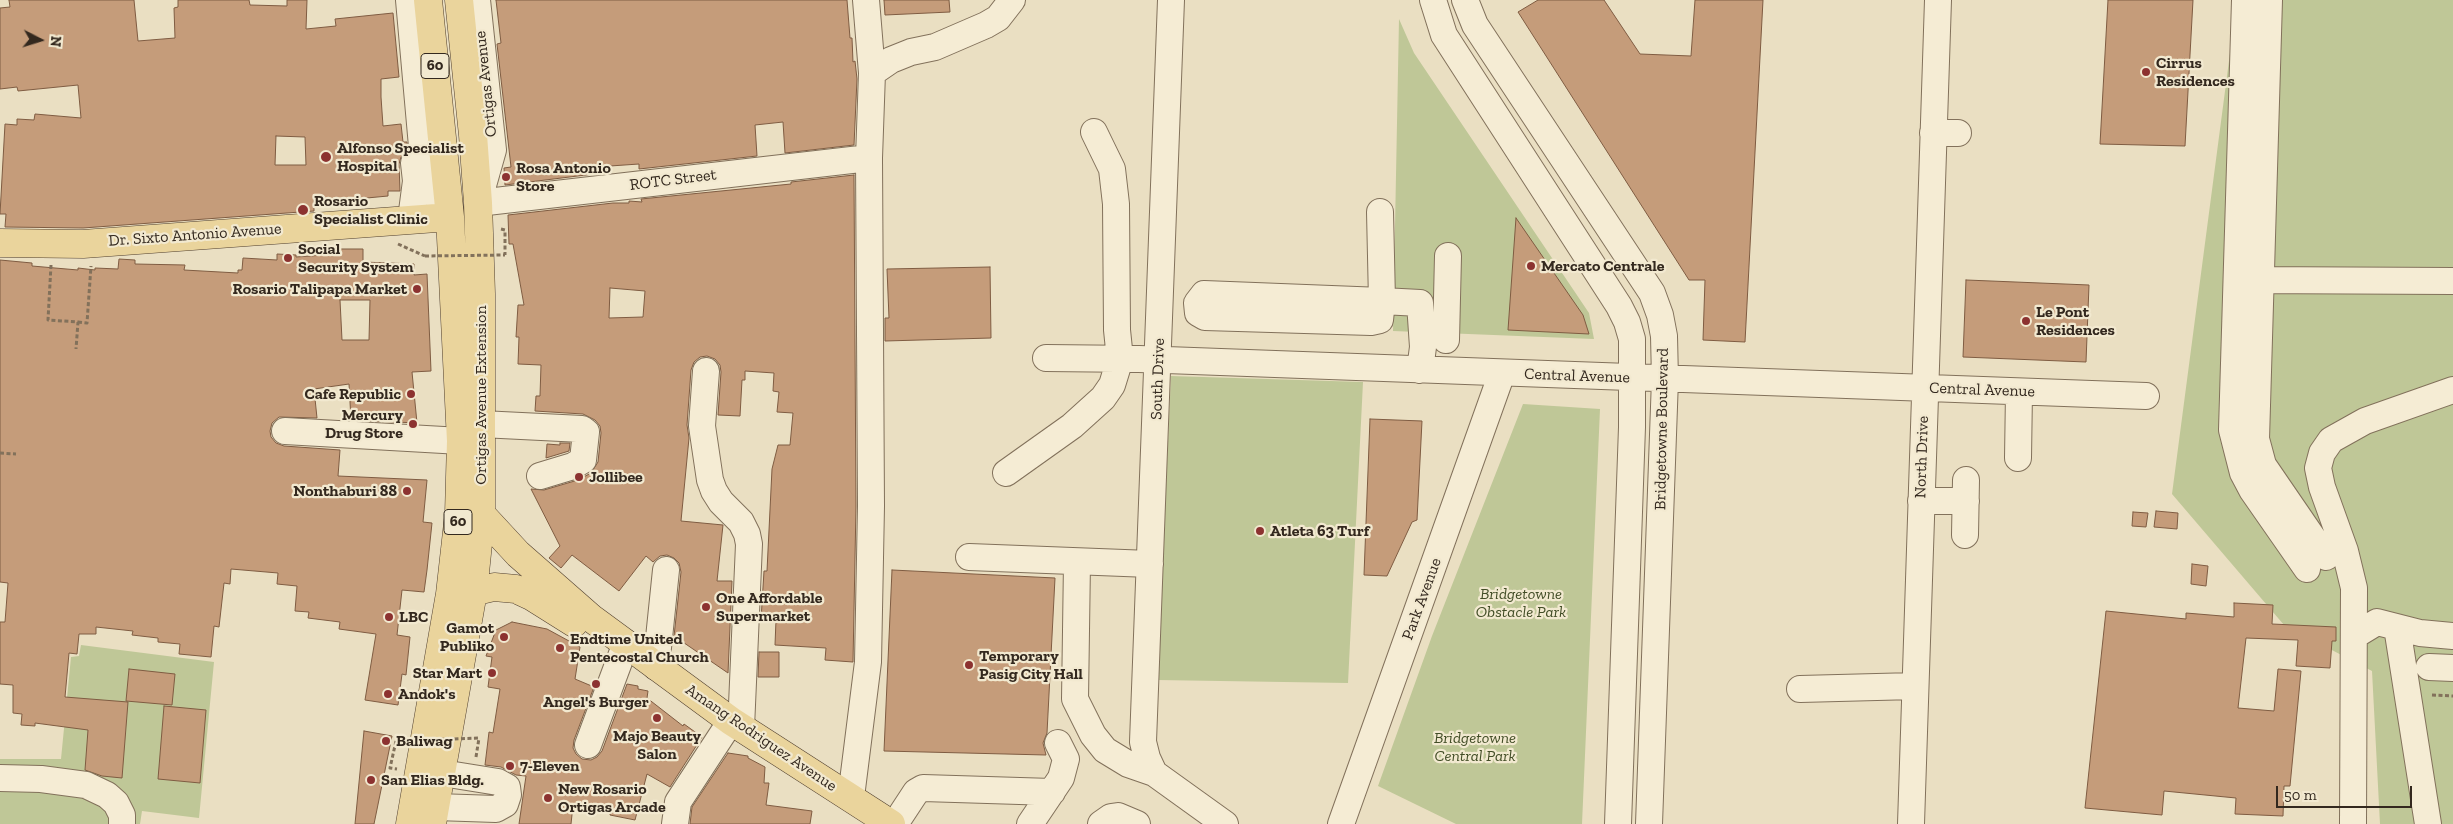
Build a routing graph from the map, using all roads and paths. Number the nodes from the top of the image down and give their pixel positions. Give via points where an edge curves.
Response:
1 (400, 0) edge
2 (409, 0) edge
3 (428, 0) edge
4 (459, 0) edge
5 (477, 0) edge
6 (866, 0) edge
7 (1012, 0) edge
8 (1171, 0) edge
9 (1433, 0) edge
10 (1465, 0) edge
11 (1938, 0) edge
12 (2245, 0) edge
13 (2269, 0) edge
14 (872, 73) junction
15 (1094, 132) dead end
16 (869, 158) junction
17 (478, 203) junction
18 (1380, 212) dead end
19 (450, 217) junction
20 (411, 219) junction
21 (504, 230) dead end
22 (81, 239) junction
23 (392, 241) dead end
24 (0, 243) edge
25 (1448, 256) dead end
26 (51, 268) dead end
27 (2250, 280) junction
28 (2453, 281) edge
29 (1382, 301) junction
30 (1446, 303) junction
31 (1420, 304) junction
32 (78, 322) junction
33 (1446, 340) dead end
34 (76, 349) dead end
35 (1046, 358) dead end
36 (1120, 359) junction
37 (1159, 360) junction
38 (1420, 370) junction
39 (706, 371) dead end
40 (1502, 374) junction
41 (1634, 378) junction
42 (1665, 379) junction
43 (1924, 388) junction
44 (2453, 390) edge
45 (2019, 392) junction
46 (2146, 396) dead end
47 (481, 424) junction
48 (285, 431) dead end
49 (461, 441) junction
50 (0, 453) edge
51 (16, 454) dead end
52 (2018, 458) dead end
53 (1006, 473) dead end
54 (540, 476) dead end
55 (1921, 501) junction
56 (481, 514) junction
57 (1964, 535) dead end
58 (969, 557) dead end
59 (1077, 562) junction
60 (2317, 563) dead end
61 (1150, 564) junction
62 (666, 570) dead end
63 (473, 592) junction
64 (2397, 627) junction
65 (2354, 636) junction
66 (2453, 636) edge
67 (628, 646) junction
68 (656, 667) junction
69 (1915, 686) junction
70 (1800, 689) dead end
71 (2432, 695) dead end
72 (2453, 696) edge
73 (736, 725) junction
74 (1058, 743) dead end
75 (588, 745) dead end
76 (475, 762) dead end
77 (1150, 765) junction
78 (390, 768) dead end
79 (442, 772) junction
80 (0, 778) edge
81 (1052, 792) junction
82 (852, 798) junction
83 (434, 815) edge
84 (122, 824) edge
85 (410, 824) edge
86 (675, 824) edge
87 (893, 824) edge
88 (1030, 824) edge
89 (1101, 824) edge
90 (1136, 824) edge
91 (1225, 824) edge
92 (1341, 824) edge
93 (1618, 824) edge
94 (1649, 824) edge
95 (1910, 824) edge
96 (2353, 824) edge
97 (2428, 824) edge

1 - 20 street via 416,181
2 - 19 street via 425,180
3 - 19 main road, 60
4 - 17 main road, Ortigas Avenue / 60
5 - 17 street, Ortigas Avenue via 493,150
6 - 14 street
7 - 14 street via 998,18 986,25 935,47 891,60
8 - 37 street, South Drive
9 - 41 street, Bridgetowne Boulevard via 1444,35 1627,322 1632,338
10 - 42 street, Bridgetowne Boulevard via 1475,25 1652,293 1664,336
11 - 43 street, North Drive via 1946,133
12 - 27 street
13 - 27 street
14 - 16 street
15 - 36 street via 1112,169 1116,204
16 - 17 street, ROTC Street
16 - 82 street via 871,506 868,662
17 - 47 main road, Ortigas Avenue Extension / 60
18 - 29 street
19 - 20 main road, Dr. Sixto Antonio Avenue
19 - 49 main road, Ortigas Avenue Extension / 60
20 - 22 main road, Dr. Sixto Antonio Avenue
21 - 23 path, bridge via 505,255 425,256
22 - 24 main road, Dr. Sixto Antonio Avenue
22 - 32 path via 87,323
25 - 30 street
26 - 32 path via 48,320
27 - 28 street
27 - 60 street via 2234,439 2243,473 2252,490
29 - 29 street via 1204,294 1197,303 1198,313 1205,317 1371,322 1380,320
29 - 31 street
30 - 31 street
30 - 33 street
31 - 38 street via 1423,347
32 - 34 path
35 - 36 street, Central Avenue
36 - 37 street, Central Avenue
36 - 53 street via 1112,385 1103,398 1072,426
37 - 38 street, Central Avenue
37 - 61 street, South Drive
38 - 40 street, Central Avenue
39 - 73 street via 702,426 710,480 721,502 741,522 749,544
40 - 41 street, Central Avenue
40 - 92 street, Park Avenue
41 - 42 street, Central Avenue
41 - 93 street, Bridgetowne Boulevard
42 - 43 street, Central Avenue
42 - 94 street, Bridgetowne Boulevard
43 - 45 street, Central Avenue
43 - 55 street, North Drive
44 - 65 street via 2365,421 2331,440 2322,453 2318,468 2322,487 2345,551 2354,588
45 - 46 street, Central Avenue
45 - 52 street
47 - 54 street via 582,429 586,432 583,460
47 - 56 main road, Ortigas Avenue Extension / 60
48 - 49 street
49 - 85 main road, Ortigas Avenue Extension / 60 via 459,514 450,594
50 - 51 path
55 - 57 street via 1966,490
55 - 69 street, North Drive
56 - 63 main road, Ortigas Avenue Extension / 60
56 - 67 main road, Amang Rodriguez Avenue via 557,590
58 - 59 street
59 - 61 street
59 - 77 street via 1074,699 1105,750 1128,764
61 - 77 street, South Drive via 1143,742
62 - 68 street
63 - 67 main road, Amang Rodriguez Avenue via 494,587 516,589 584,629
63 - 79 main road, Ortigas Avenue Extension / 60
64 - 65 street via 2377,622
64 - 66 street
64 - 97 street
65 - 96 street
67 - 68 main road, Amang Rodriguez Avenue
67 - 75 street
68 - 73 main road, Amang Rodriguez Avenue
69 - 70 street
69 - 95 street, North Drive
71 - 72 path
73 - 82 main road, Amang Rodriguez Avenue
73 - 86 street via 678,802
74 - 81 street via 1066,759 1061,778
76 - 78 path, bridge via 479,738 396,741
77 - 91 street
79 - 83 main road, Ortigas Avenue Extension / 60
79 - 83 street via 498,782 507,787 508,795 505,804 496,809
80 - 84 street via 86,785 116,803
81 - 87 street via 923,788 916,792
81 - 88 street
82 - 87 main road, Amang Rodriguez Avenue
89 - 90 street via 1118,816

